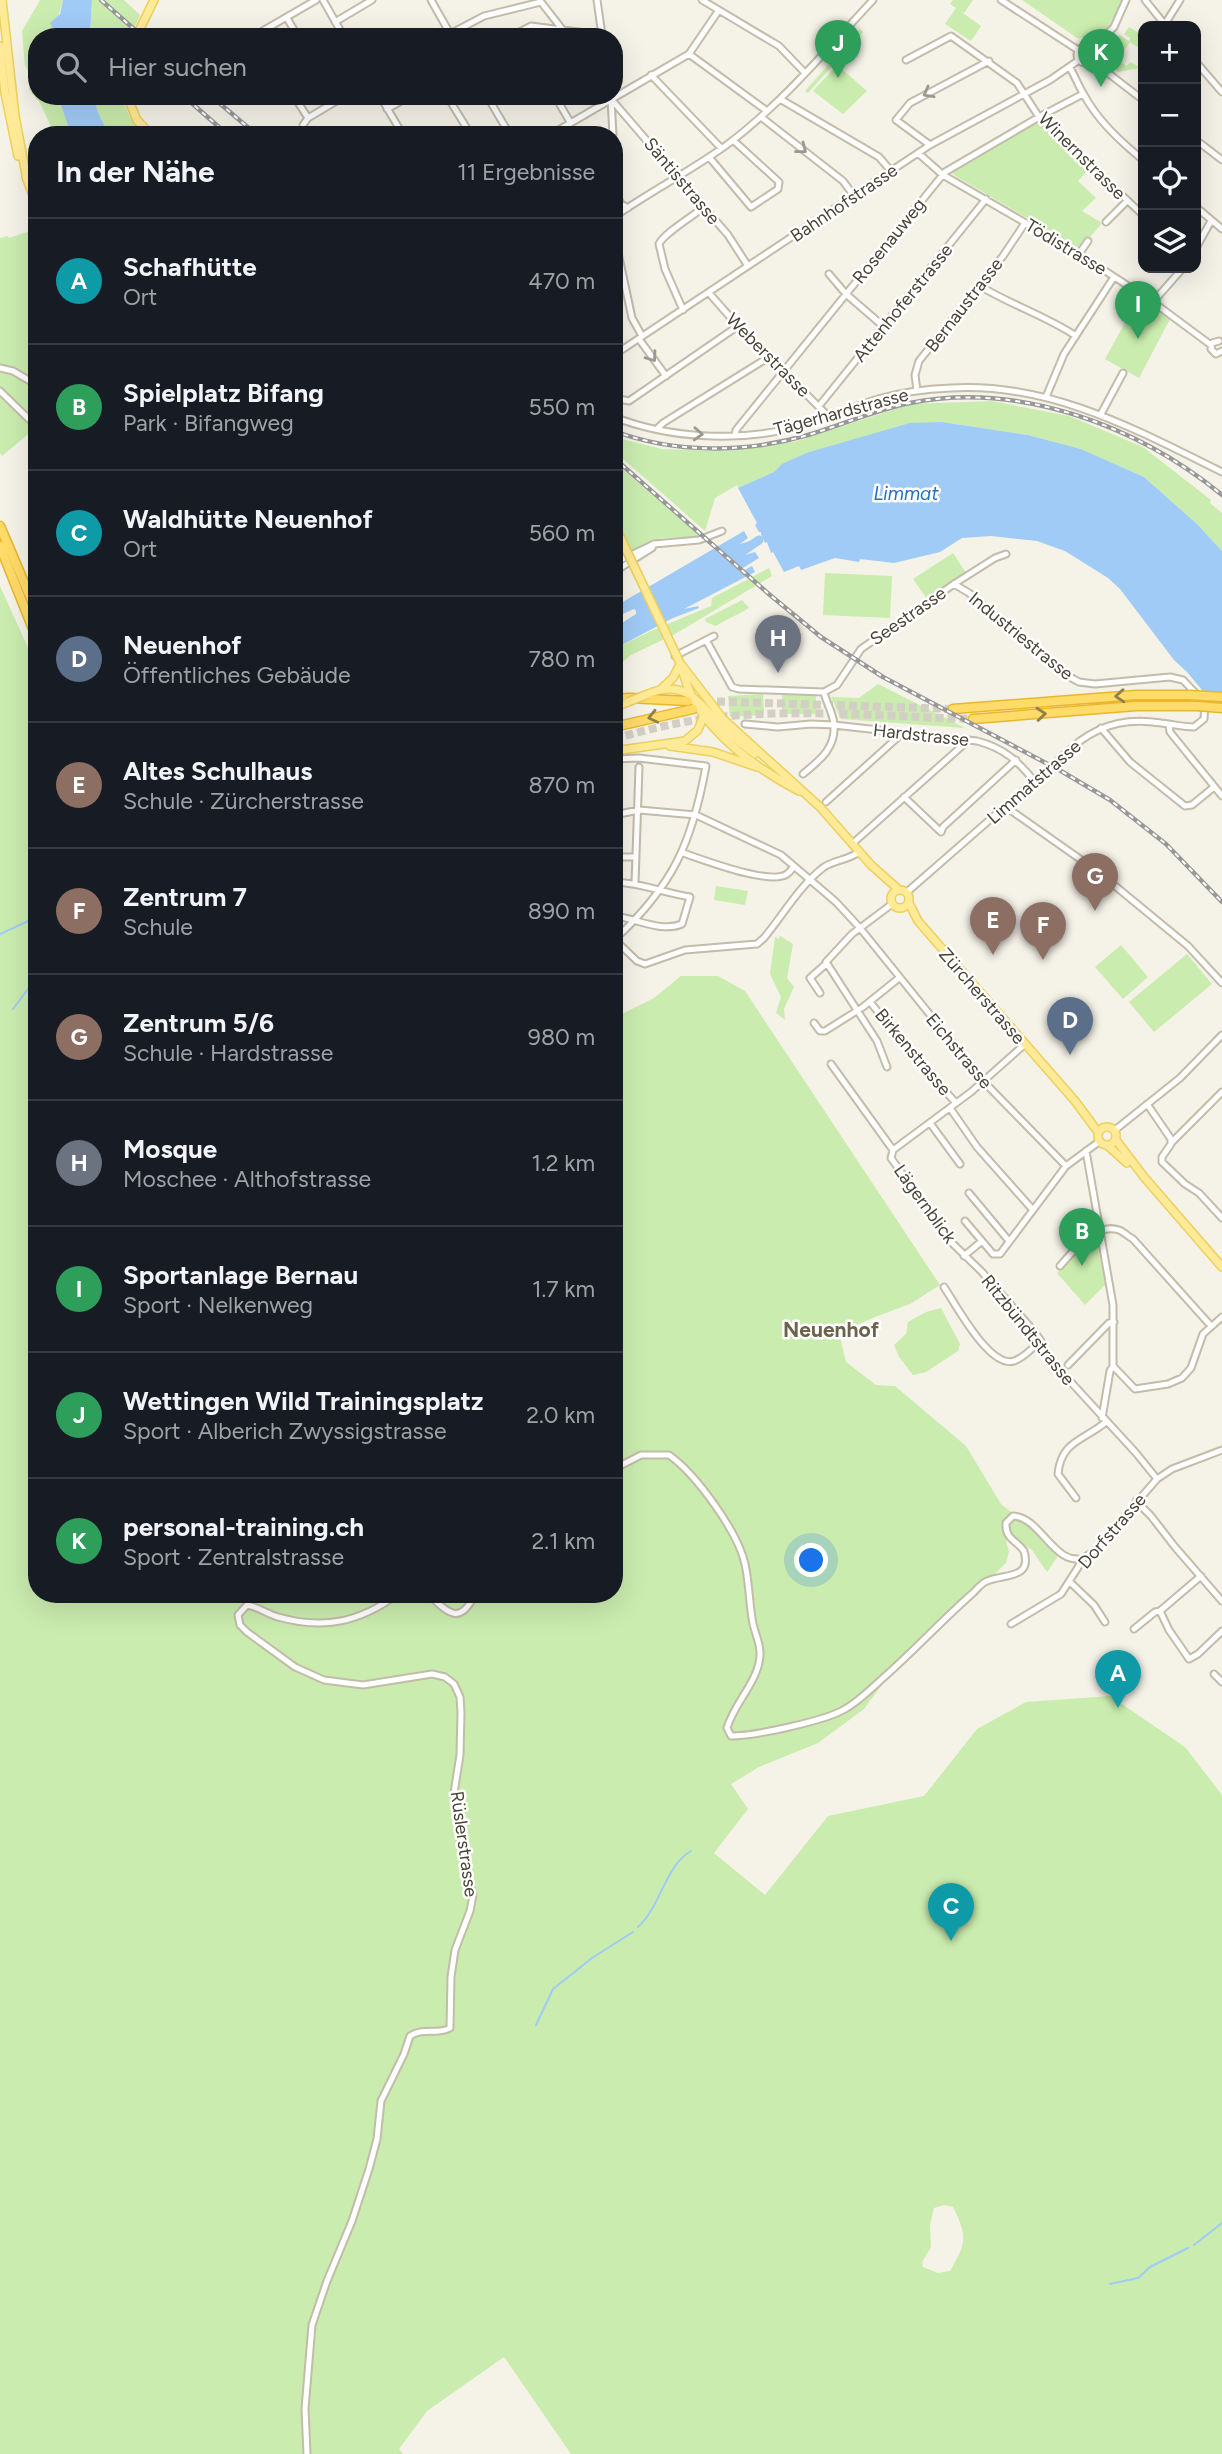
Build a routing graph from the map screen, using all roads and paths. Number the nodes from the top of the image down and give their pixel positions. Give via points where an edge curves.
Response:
1 (2, 0) edge
2 (154, 0) edge
3 (316, 0) edge
4 (323, 0) edge
5 (372, 0) edge
6 (431, 0) edge
7 (597, 0) edge
8 (702, 0) edge
9 (873, 0) edge
10 (1001, 0) edge
11 (1126, 0) edge
12 (1145, 0) edge
13 (1180, 0) edge
14 (719, 10) junction
15 (287, 18) junction
16 (1162, 21) edge
17 (1167, 21) edge
18 (335, 22) junction
19 (140, 28) edge
20 (271, 28) edge
21 (293, 28) edge
22 (339, 28) edge
23 (447, 28) edge
24 (463, 28) edge
25 (528, 28) edge
26 (552, 28) edge
27 (561, 28) edge
28 (602, 28) edge
29 (0, 46) edge
30 (1078, 50) junction
31 (1091, 50) junction
32 (689, 54) junction
33 (906, 60) dead end
34 (1079, 60) junction
35 (1091, 60) junction
36 (989, 61) junction
37 (1070, 68) junction
38 (1201, 68) edge
39 (805, 74) junction
40 (651, 75) junction
41 (623, 90) edge
42 (1222, 93) edge
43 (1024, 94) junction
44 (1083, 94) junction
45 (1138, 96) edge
46 (780, 99) junction
47 (131, 105) edge
48 (300, 105) edge
49 (326, 105) edge
50 (385, 105) edge
51 (394, 105) edge
52 (453, 105) edge
53 (492, 105) edge
54 (560, 105) edge
55 (598, 105) edge
56 (611, 105) edge
57 (618, 105) edge
58 (387, 109) junction
59 (767, 111) junction
60 (761, 117) junction
61 (1039, 117) junction
62 (307, 118) junction
63 (570, 122) junction
64 (303, 125) dead end
65 (143, 126) edge
66 (397, 126) edge
67 (465, 126) edge
68 (505, 126) edge
69 (564, 126) edge
70 (613, 126) edge
71 (733, 140) junction
72 (1201, 144) edge
73 (930, 145) junction
74 (721, 148) junction
75 (918, 153) junction
76 (1138, 155) edge
77 (709, 157) junction
78 (1222, 160) edge
79 (891, 171) junction
80 (943, 175) junction
81 (679, 177) junction
82 (27, 180) joint
83 (854, 196) junction
84 (986, 199) junction
85 (1127, 201) junction
86 (623, 205) edge
87 (704, 207) junction
88 (628, 208) junction
89 (1199, 210) edge
90 (623, 211) edge
91 (1138, 211) edge
92 (1211, 221) junction
93 (1106, 222) dead end
94 (1025, 223) junction
95 (1222, 229) edge
96 (1201, 239) edge
97 (1088, 242) dead end
98 (1079, 254) junction
99 (748, 266) junction
100 (1179, 273) edge
101 (829, 274) dead end
102 (623, 276) edge
103 (1114, 276) junction
104 (980, 286) junction
105 (709, 293) junction
106 (846, 295) junction
107 (1153, 302) junction
108 (683, 310) junction
109 (738, 326) junction
110 (883, 326) junction
111 (1222, 334) edge
112 (1076, 336) junction
113 (641, 337) junction
114 (1221, 343) edge
115 (1211, 345) junction
116 (623, 349) edge
117 (1221, 353) edge
118 (769, 357) junction
119 (0, 368) edge
120 (783, 371) junction
121 (1123, 373) dead end
122 (666, 376) junction
123 (28, 380) edge
124 (0, 391) edge
125 (917, 391) junction
126 (1046, 397) junction
127 (623, 400) edge
128 (819, 407) junction
129 (1101, 414) junction
130 (828, 416) junction
131 (28, 418) edge
132 (623, 420) edge
133 (657, 429) junction
134 (735, 435) junction
135 (1222, 472) edge
136 (0, 526) edge
137 (722, 531) dead end
138 (623, 543) edge
139 (654, 544) junction
140 (0, 546) edge
141 (1006, 554) dead end
142 (0, 559) edge
143 (623, 559) edge
144 (623, 566) edge
145 (12, 579) junction
146 (954, 584) junction
147 (28, 593) edge
148 (28, 617) edge
149 (714, 636) dead end
150 (706, 640) junction
151 (675, 656) dead end
152 (680, 663) junction
153 (661, 689) junction
154 (699, 690) junction
155 (824, 692) junction
156 (1222, 696) edge
157 (623, 698) edge
158 (691, 702) junction
159 (623, 704) edge
160 (1201, 704) junction
161 (704, 706) junction
162 (1222, 708) edge
163 (953, 709) tunnel mouth
164 (704, 715) junction
165 (972, 719) tunnel mouth
166 (623, 724) edge
167 (745, 724) dead end
168 (1169, 724) junction
169 (834, 725) junction
170 (1101, 728) junction
171 (900, 732) junction
172 (964, 739) junction
173 (652, 745) junction
174 (623, 750) edge
175 (623, 759) edge
176 (1016, 760) junction
177 (766, 765) junction
178 (639, 768) dead end
179 (803, 774) dead end
180 (1035, 782) junction
181 (1214, 787) junction
182 (1222, 796) edge
183 (904, 797) junction
184 (826, 802) dead end
185 (1006, 807) junction
186 (639, 810) junction
187 (623, 813) edge
188 (696, 816) junction
189 (852, 844) junction
190 (859, 852) junction
191 (683, 853) junction
192 (623, 857) edge
193 (636, 857) junction
194 (871, 865) junction
195 (794, 866) junction
196 (811, 880) junction
197 (623, 882) edge
198 (635, 883) junction
199 (662, 889) junction
200 (898, 890) junction
201 (907, 892) junction
202 (892, 900) junction
203 (909, 903) junction
204 (901, 908) junction
205 (623, 917) edge
206 (637, 919) junction
207 (918, 921) junction
208 (860, 928) junction
209 (623, 931) edge
210 (623, 948) edge
211 (826, 964) junction
212 (899, 978) junction
213 (1222, 983) edge
214 (820, 993) dead end
215 (870, 1002) junction
216 (857, 1011) junction
217 (814, 1023) dead end
218 (1222, 1035) edge
219 (1024, 1045) junction
220 (831, 1064) dead end
221 (887, 1067) dead end
222 (984, 1081) junction
223 (1222, 1092) edge
224 (1215, 1099) junction
225 (1075, 1101) junction
226 (956, 1103) junction
227 (1147, 1104) junction
228 (1222, 1106) edge
229 (950, 1108) junction
230 (930, 1123) junction
231 (1111, 1128) junction
232 (1098, 1132) junction
233 (1116, 1140) junction
234 (1172, 1142) junction
235 (1103, 1143) junction
236 (893, 1150) junction
237 (1087, 1151) junction
238 (960, 1164) dead end
239 (1066, 1166) junction
240 (1143, 1177) junction
241 (969, 1193) dead end
242 (1033, 1210) junction
243 (1222, 1218) edge
244 (964, 1222) dead end
245 (1100, 1232) junction
246 (982, 1241) junction
247 (1009, 1241) junction
248 (964, 1256) junction
249 (1060, 1266) dead end
250 (1222, 1267) edge
251 (944, 1287) dead end
252 (1222, 1317) edge
253 (1114, 1322) junction
254 (1211, 1326) junction
255 (1041, 1341) junction
256 (1069, 1365) dead end
257 (1113, 1366) junction
258 (1104, 1420) junction
259 (1222, 1450) edge
260 (623, 1464) edge
261 (1157, 1479) junction
262 (1076, 1498) dead end
263 (1136, 1501) junction
264 (1084, 1559) junction
265 (1201, 1576) junction
266 (1070, 1582) junction
267 (1222, 1601) edge
268 (386, 1603) edge
269 (438, 1603) edge
270 (470, 1603) edge
271 (1160, 1611) junction
272 (1105, 1622) dead end
273 (1011, 1624) dead end
274 (1134, 1629) dead end
275 (1222, 1631) edge
276 (1214, 1674) dead end
277 (1222, 1682) edge
278 (307, 2454) edge

1 - 82 main road
2 - 19 main road
3 - 15 street
4 - 18 street
5 - 18 street
6 - 23 street
7 - 28 street
8 - 14 street
9 - 39 street
10 - 30 street
11 - 31 street via 1114,27
12 - 16 street
13 - 17 street
14 - 32 street
14 - 39 street via 779,46
15 - 20 street
15 - 21 street
18 - 22 street
24 - 27 street via 484,16 541,2
25 - 26 street
29 - 82 main road via 10,122
30 - 31 street via 1086,46
30 - 34 street
31 - 35 street
32 - 40 street
32 - 59 street
33 - 36 street, Winernstrasse via 951,36
34 - 35 street
34 - 37 street, Bahnhofstrasse
35 - 45 street
36 - 43 street, Winernstrasse
36 -> 73 street via 900,113 896,120
37 - 43 street, Bahnhofstrasse
37 - 44 street
38 - 42 street
39 - 46 street
40 - 41 street
40 - 74 street
43 - 61 street, Winernstrasse
43 - 73 street, Bahnhofstrasse
44 - 61 street, Rosenauweg
44 - 76 street via 1110,130
46 - 59 street
46 - 79 street via 879,157
47 - 65 main road
48 - 62 street
49 - 62 street
50 - 58 street
51 - 58 street
52 - 67 street
53 - 68 street
54 - 63 street
55 - 63 street
56 - 70 street
57 - 81 street, Säntisstrasse
58 - 66 street
59 - 60 street
60 - 71 street
60 -> 83 street via 843,181
61 - 80 street, Rosenauweg
61 - 85 street, Winernstrasse
62 - 64 street
63 - 69 street
71 - 74 street
71 - 77 street via 779,183 778,189 751,207
72 - 78 street
73 - 75 street, Bahnhofstrasse
74 - 77 street
75 - 79 street, Bahnhofstrasse
75 - 80 street, Tödistrasse
77 - 81 street
79 - 83 street, Bahnhofstrasse
80 - 84 street, Tödistrasse
80 - 106 street, Rosenauweg
81 - 87 street, Säntisstrasse
81 - 88 street
83 - 99 street, Bahnhofstrasse
84 - 94 street, Tödistrasse
84 - 110 street, Attenhoferstrasse
85 - 91 street, Winernstrasse
85 - 93 street
86 - 88 street
87 - 99 street, Säntisstrasse
87 - 108 street via 659,244
88 - 90 street
89 - 92 street
92 - 95 street
92 - 96 street
94 - 98 street, Tödistrasse
94 - 104 street, Bernaustrasse
97 - 98 street
98 - 103 street, Tödistrasse
99 - 105 street, Bahnhofstrasse
100 - 107 street
101 - 106 street
102 - 113 street
103 - 107 street, Tödistrasse
103 - 112 street
104 - 112 street
104 - 125 street, Bernaustrasse via 919,361
105 - 108 street, Bahnhofstrasse
105 - 109 street, Weberstrasse
106 - 110 street
106 - 120 street, Rosenauweg
107 - 115 street, Tödistrasse
108 - 113 street, Bahnhofstrasse
109 - 118 street, Weberstrasse
109 - 122 street
110 - 128 street, Attenhoferstrasse
111 - 114 street
112 - 126 street
113 - 116 street, Bahnhofstrasse
113 -> 122 street
114 - 115 street
115 - 117 street, Tödistrasse via 1213,352
118 - 120 street, Weberstrasse
118 - 133 street
119 - 123 street
120 - 128 street, Weberstrasse
120 - 134 street, Rosenauweg
121 - 129 street
122 - 127 street via 629,401
124 - 131 street
125 - 126 street, Tägerhardstrasse via 984,388
125 - 130 street, Tägerhardstrasse
126 - 129 street, Tägerhardstrasse
128 - 130 street, Weberstrasse
129 - 135 street, Tägerhardstrasse
130 - 134 street, Tägerhardstrasse via 794,428
132 - 133 street, Tägerhardstrasse
133 -> 134 street, Tägerhardstrasse
136 - 147 highway
137 - 139 street via 699,540
138 - 152 main road, bridge
139 - 143 street
139 - 144 street
140 - 145 highway
141 - 146 street, Seestrasse
142 - 145 highway
145 - 148 highway
146 - 155 street, Seestrasse via 860,649 837,685
146 - 160 street, Industriestrasse via 1073,679 1095,684 1174,677 1186,682
149 - 150 street
150 - 151 street
150 - 155 street via 728,684 739,689
152 - 153 main road
152 - 154 main road
152 - 158 main road
153 - 158 main road via 678,690
153 - 159 main road, bridge
154 - 161 main road
154 - 177 main road
155 - 169 street
156 -> 163 highway, bridge via 1122,696
157 - 158 highway
158 - 161 main road
158 - 164 main road
158 -> 166 highway
160 - 162 highway, bridge
165 -> 160 highway
160 - 168 street, Limmatstrasse via 1205,716 1199,725
161 - 164 main road
161 - 177 main road
164 - 173 main road via 690,739
164 - 177 main road via 726,739
167 - 169 street, Hardstrasse
168 - 170 street, Limmatstrasse via 1132,721
168 - 181 street via 1170,732
169 - 171 street, Hardstrasse
169 - 179 street via 829,750
170 - 180 street, Limmatstrasse
170 - 181 street via 1130,762 1185,806
171 - 172 street, Hardstrasse
171 - 184 street
172 - 176 street, Hardstrasse via 992,745
172 - 183 street via 962,746
173 - 174 main road
173 - 177 main road via 710,751
175 - 188 street via 706,766
176 - 180 street, Hardstrasse
176 - 183 street via 941,832
177 - 189 main road via 820,807
178 - 186 street
180 - 185 street, Limmatstrasse
181 - 182 street
183 - 189 street
185 - 201 street, Limmatstrasse
185 - 213 street via 1097,871 1188,946
186 - 187 street, Eichstrasse
186 - 188 street, Eichstrasse
186 - 193 street
188 - 191 street
188 - 195 street, Eichstrasse via 781,855
189 - 190 main road
190 - 194 main road
190 - 196 street via 829,864
191 - 195 street via 770,877 787,874
191 - 199 street
192 - 193 street
193 - 198 street
194 - 200 main road
194 - 202 main road
195 - 196 street, Eichstrasse
196 - 208 street, Eichstrasse
196 - 210 street via 757,944 685,950 645,964
197 - 198 street
198 - 199 street
199 - 206 street
199 - 206 street via 694,897 682,924 649,925
200 - 201 main road
200 - 202 main road
201 - 203 main road, Zürcherstrasse
202 - 204 main road, Zürcherstrasse
202 - 208 street
203 - 204 main road
203 - 207 main road, Zürcherstrasse
204 - 207 main road, Zürcherstrasse
205 - 206 street
206 - 209 street
207 - 219 main road, Zürcherstrasse
208 - 211 street
208 - 212 street, Eichstrasse
211 - 214 street via 810,978
211 - 216 street
212 - 215 street
212 - 222 street, Eichstrasse
215 - 216 street
215 - 226 street, Birkenstrasse
216 - 217 street via 825,1031
216 - 221 street
218 - 227 street
219 - 222 street
219 - 225 main road, Zürcherstrasse
220 - 236 street
222 - 226 street
222 - 239 street, Eichstrasse
223 - 224 street
224 - 228 street
224 - 234 street
225 - 231 main road, Zürcherstrasse
225 - 232 main road, Zürcherstrasse
226 - 229 street
227 - 231 street
227 - 234 street
229 - 230 street
229 - 242 street, Birkenstrasse via 977,1147
230 - 236 street
230 - 238 street, Birkenstrasse
231 - 232 main road
231 - 233 main road
232 - 235 main road
233 - 235 main road
233 - 240 main road
234 - 243 street via 1162,1162
235 - 237 street
235 - 240 main road
236 - 248 street, Lägernblick via 891,1158
237 - 239 street
237 - 245 street
239 - 242 street
240 - 250 main road
241 - 247 street
242 - 247 street
244 - 246 street
245 - 249 street
245 - 253 street
245 - 254 street via 1118,1230 1133,1239
246 - 247 street via 996,1255
246 - 248 street
248 - 255 street, Ritzbündtstrasse
251 - 255 street via 975,1335 997,1357 1016,1360
252 - 254 street
253 - 256 street
253 - 257 street
254 - 257 street via 1203,1334 1188,1373 1176,1382 1135,1389
255 - 258 street, Ritzbündtstrasse
257 - 258 street
258 - 261 street, Ritzbündtstrasse
258 - 262 street via 1059,1459 1058,1474
259 - 261 street, Dorfstrasse
260 - 264 street via 641,1455 668,1455 707,1493 745,1563 761,1653 729,1720 730,1736 750,1736 828,1716 856,1701 986,1582 1018,1574 1024,1567 1024,1551 1005,1531 1013,1516 1026,1519 1064,1555
261 - 263 street, Dorfstrasse
263 - 264 street, Dorfstrasse
263 - 265 street
264 - 266 street, Dorfstrasse
265 - 267 street
265 - 271 street
266 - 272 street
266 - 273 street, Dorfstrasse via 1061,1594
268 - 278 street, Rüslerstrasse via 334,1623 290,1620 247,1605 238,1615 247,1632 295,1667 324,1680 363,1685 437,1674 454,1684 461,1702 454,1805 473,1895 455,1950 450,2028 410,2036 381,2101 369,2169 312,2325 305,2409
269 - 270 street via 459,1614
271 - 274 street
271 - 275 street via 1189,1659
276 - 277 street

